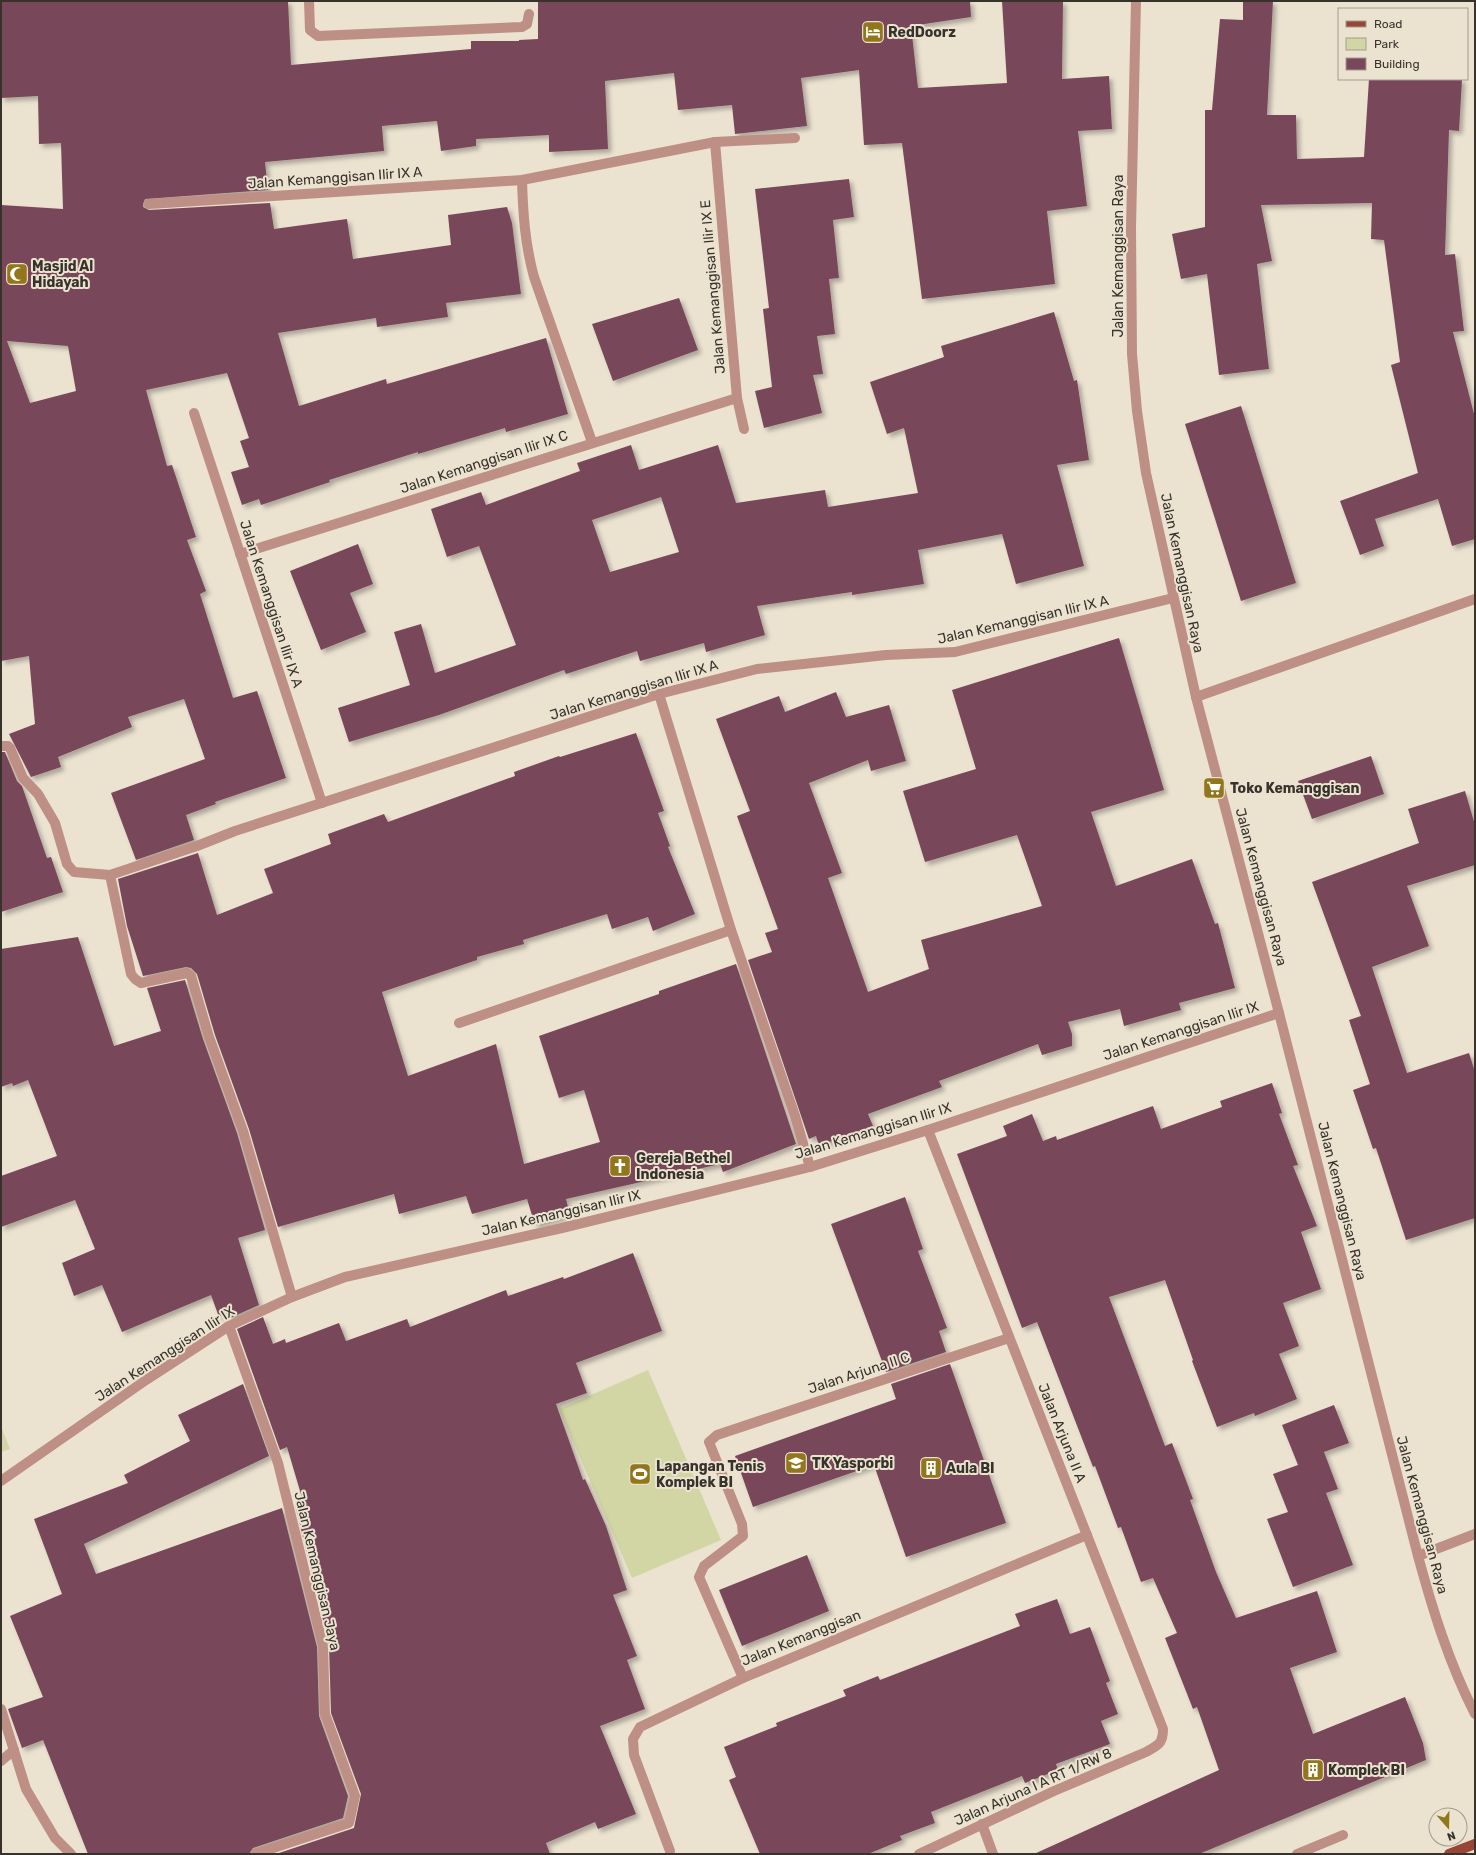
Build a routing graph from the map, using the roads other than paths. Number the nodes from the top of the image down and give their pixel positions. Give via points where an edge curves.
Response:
1 (309, 1) edge
2 (1136, 1) edge
3 (529, 14) dead end
4 (795, 138) dead end
5 (714, 142) junction
6 (522, 180) junction
7 (149, 204) dead end
8 (736, 398) junction
9 (194, 413) dead end
10 (744, 430) dead end
11 (592, 442) junction
12 (240, 554) junction
13 (1173, 598) junction
14 (1475, 599) edge
15 (659, 694) junction
16 (1196, 698) junction
17 (1, 746) edge
18 (322, 803) junction
19 (110, 875) junction
20 (731, 930) junction
21 (1279, 1013) junction
22 (459, 1024) dead end
23 (928, 1130) junction
24 (810, 1167) junction
25 (292, 1297) junction
26 (229, 1326) junction
27 (1009, 1338) junction
28 (717, 1435) joint
29 (1, 1481) edge
30 (1475, 1534) edge
31 (1087, 1535) junction
32 (1418, 1556) junction
33 (743, 1678) junction
34 (1, 1710) edge
35 (1475, 1714) edge
36 (1158, 1745) joint
37 (14, 1750) junction
38 (1, 1761) edge
39 (982, 1824) junction
40 (1343, 1835) dead end
41 (1475, 1844) edge
42 (670, 1851) dead end
43 (71, 1854) edge
44 (255, 1854) edge
45 (919, 1854) edge
46 (993, 1854) edge
47 (1297, 1854) edge
48 (1449, 1854) edge

1 - 3 street via 310,30 318,36 522,27 527,24
2 - 13 street, Jalan Kemanggisan Raya via 1131,228 1132,354 1146,473
4 - 5 street, Jalan Kemanggisan Ilir IX A
5 - 6 street, Jalan Kemanggisan Ilir IX A
5 - 8 street, Jalan Kemanggisan Ilir IX E
6 - 7 street, Jalan Kemanggisan Ilir IX A
6 - 11 street via 523,220 534,277
8 - 10 street, Jalan Kemanggisan Ilir IX E
8 - 11 street, Jalan Kemanggisan Ilir IX C
9 - 12 street, Jalan Kemanggisan Ilir IX A
11 - 12 street, Jalan Kemanggisan Ilir IX C
12 - 18 street, Jalan Kemanggisan Ilir IX A
13 - 15 street, Jalan Kemanggisan Ilir IX A via 955,652 886,655 757,669
13 - 16 street, Jalan Kemanggisan Raya
14 - 16 street
15 - 18 street, Jalan Kemanggisan Ilir IX A
15 - 20 street
16 - 21 street, Jalan Kemanggisan Raya
17 - 19 street via 10,748 23,778 38,794 55,823 67,864 74,872
18 - 19 street, Jalan Kemanggisan Ilir IX A
19 - 25 street via 131,974 135,979 141,983 187,973 191,976 211,1044 243,1131
20 - 22 street
20 - 24 street
21 - 23 street, Jalan Kemanggisan Ilir IX
21 - 32 street, Jalan Kemanggisan Raya
23 - 24 street, Jalan Kemanggisan Ilir IX
23 - 27 street, Jalan Arjuna II A
24 - 25 street, Jalan Kemanggisan Ilir IX via 562,1228 345,1277
25 - 26 street, Jalan Kemanggisan Ilir IX
26 - 29 street, Jalan Kemanggisan Ilir IX via 146,1380
26 - 44 street, Jalan Kemanggisan Jaya via 278,1464 323,1646 325,1714 355,1796 349,1823
27 - 28 street, Jalan Arjuna II C
27 - 31 street, Jalan Arjuna II A
28 - 33 street, Jalan Kemanggisan via 709,1442 742,1524 743,1536 704,1566 699,1577
30 - 32 street
31 - 33 street, Jalan Kemanggisan
31 - 36 street, Jalan Arjuna II A via 1163,1729 1163,1739
32 - 35 street, Jalan Kemanggisan Raya via 1436,1620 1461,1686
33 - 42 street via 640,1727 633,1739 634,1755
34 - 37 street
36 - 39 street, Jalan Arjuna I A RT 1/RW 8
37 - 38 street
37 - 43 street via 26,1789 55,1838
39 - 45 street, Jalan Arjuna I A RT 1/RW 8
39 - 46 street
40 - 47 street
41 - 48 main road

